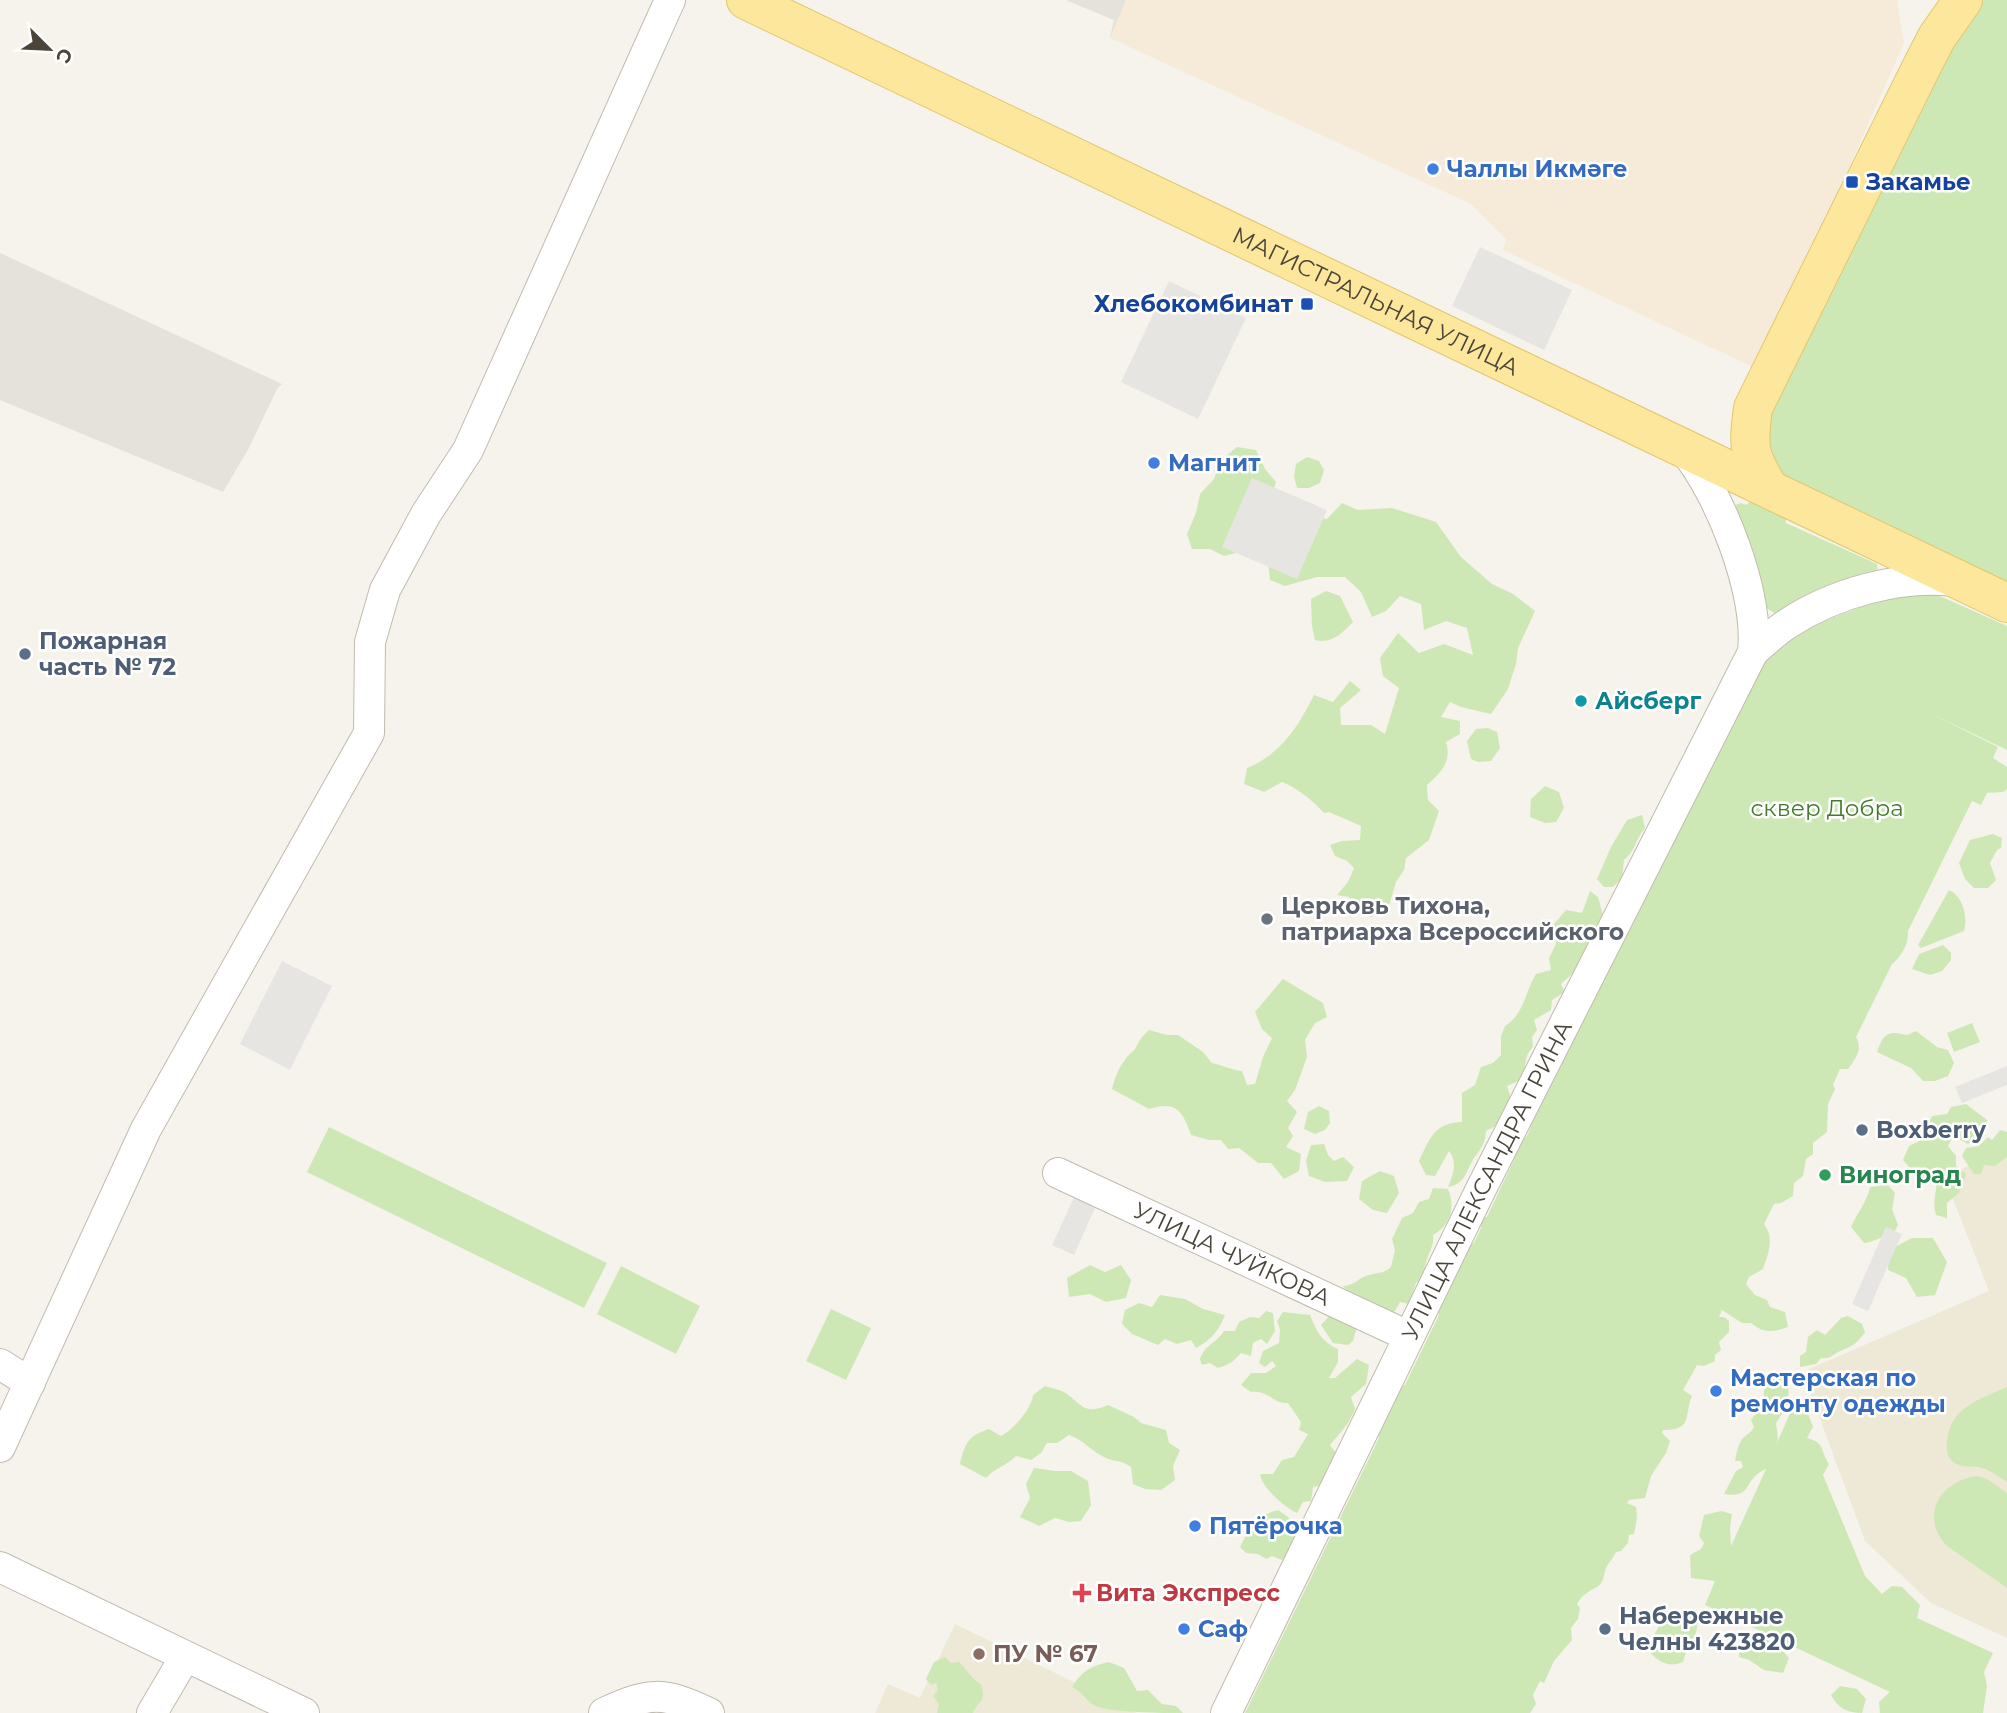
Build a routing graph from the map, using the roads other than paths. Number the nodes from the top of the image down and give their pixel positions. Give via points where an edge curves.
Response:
1 (670, 0) edge
2 (746, 0) edge
3 (1963, 0) edge
4 (1753, 408) junction
5 (1681, 446) junction
6 (1723, 466) junction
7 (1768, 487) junction
8 (1727, 530) junction
9 (1963, 582) junction
10 (2007, 603) edge
11 (1753, 652) junction
12 (1058, 1172) dead end
13 (1408, 1336) junction
14 (0, 1364) edge
15 (30, 1383) junction
16 (0, 1447) edge
17 (0, 1567) edge
18 (185, 1657) junction
19 (152, 1713) edge
20 (304, 1713) edge
21 (604, 1713) edge
22 (709, 1713) edge
23 (1226, 1713) edge

1 - 15 street via 468,450 425,514 385,590 370,642 369,733 146,1129
2 - 5 main road, МАГИСТРАЛЬНАЯ УЛИЦА
3 - 4 main road via 1922,66
4 - 5 main road via 1714,435
4 - 6 street
4 - 7 main road via 1750,452
5 - 6 main road, МАГИСТРАЛЬНАЯ УЛИЦА
5 - 8 street via 1710,486
6 - 7 main road, МАГИСТРАЛЬНАЯ УЛИЦА
6 - 8 street via 1719,486
7 - 9 main road, МАГИСТРАЛЬНАЯ УЛИЦА
8 - 11 street via 1749,592
9 - 10 main road, МАГИСТРАЛЬНАЯ УЛИЦА
9 - 11 street via 1910,581 1854,593 1807,612
11 - 13 street, УЛИЦА АЛЕКСАНДРА ГРИНА
12 - 13 street, УЛИЦА ЧУЙКОВА
13 - 23 street, УЛИЦА АЛЕКСАНДРА ГРИНА
14 - 15 street
15 - 16 street
17 - 18 street
18 - 19 street
18 - 20 street
21 - 22 street via 650,1695 681,1700

